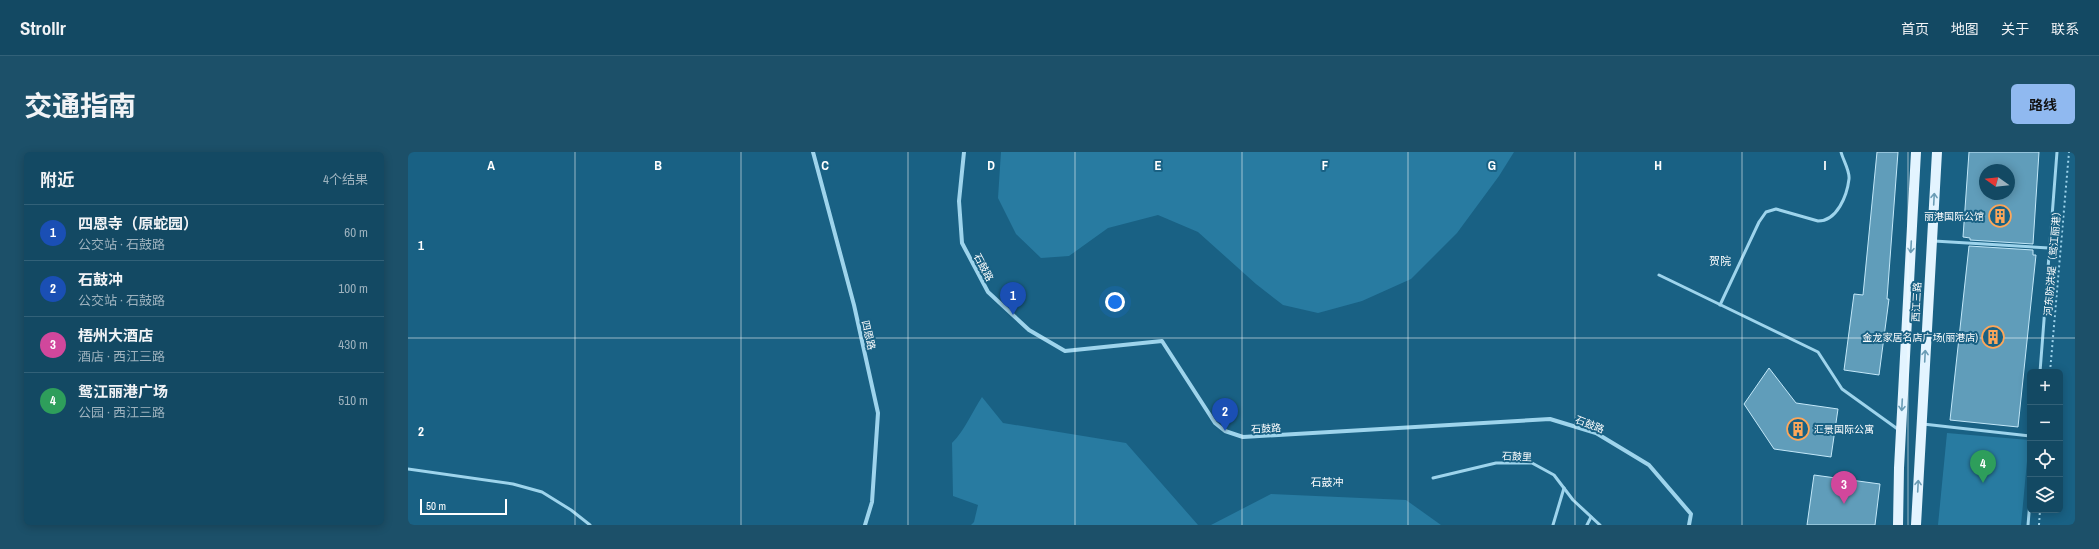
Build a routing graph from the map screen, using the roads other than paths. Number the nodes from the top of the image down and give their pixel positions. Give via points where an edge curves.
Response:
1 (813, 152) edge
2 (964, 152) edge
3 (1841, 152) edge
4 (1916, 152) edge
5 (1937, 152) edge
6 (2057, 152) edge
7 (1932, 241) junction
8 (2049, 248) junction
9 (1659, 275) dead end
10 (1720, 305) junction
11 (2040, 369) edge
12 (1921, 423) junction
13 (1901, 431) junction
14 (2027, 436) edge
15 (408, 469) edge
16 (1433, 478) dead end
17 (1564, 488) junction
18 (2029, 513) edge
19 (1591, 517) junction
20 (590, 525) edge
21 (865, 525) edge
22 (1553, 525) edge
23 (1587, 525) edge
24 (1600, 525) edge
25 (1689, 525) edge
26 (1898, 525) edge
27 (1916, 525) edge
28 (2028, 525) edge

1 - 21 street, 四恩路 via 854,305 878,413 872,502
2 - 25 street, 石鼓路 via 959,201 962,242 988,292 1029,330 1065,351 1162,341 1214,422 1225,431 1243,437 1550,419 1596,433 1649,465 1691,514
3 - 10 lane via 1850,178 1837,213 1825,221 1818,221 1776,209 1766,212
4 -> 13 main road, 西江三路
7 -> 5 main road, 西江三路
6 - 8 lane
7 - 8 lane
12 -> 7 main road, 西江三路
8 - 11 lane
9 - 10 lane
10 - 13 lane via 1818,352 1842,389
12 - 14 lane
27 -> 12 main road, 西江三路
13 - 26 main road, 西江三路
15 - 20 lane via 513,484 542,492
16 - 17 lane, 石鼓里 via 1496,463 1532,463 1554,474
17 - 19 lane, 石鼓里
17 - 22 lane
18 - 28 lane
19 - 23 lane
19 - 24 lane, 石鼓里

